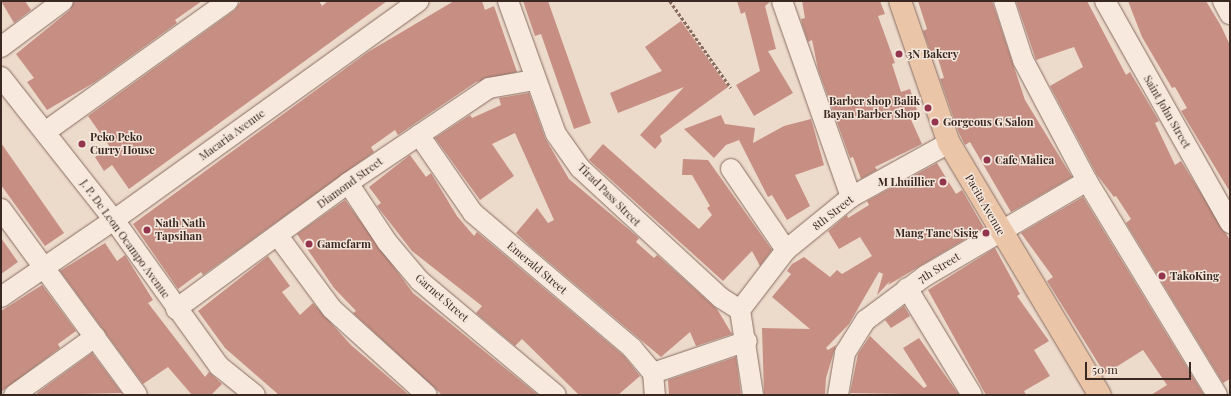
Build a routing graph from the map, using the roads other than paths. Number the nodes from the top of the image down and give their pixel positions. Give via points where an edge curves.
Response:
1 (63, 1) edge
2 (228, 1) edge
3 (419, 1) edge
4 (508, 1) edge
5 (782, 1) edge
6 (900, 1) edge
7 (1004, 1) edge
8 (1105, 1) edge
9 (1222, 1) edge
10 (1230, 14) edge
11 (1, 47) edge
12 (1, 77) edge
13 (535, 80) junction
14 (45, 132) junction
15 (419, 135) junction
16 (949, 144) junction
17 (731, 169) dead end
18 (1087, 181) junction
19 (348, 184) junction
20 (851, 197) junction
21 (1, 208) edge
22 (114, 220) junction
23 (1230, 223) edge
24 (1000, 231) junction
25 (278, 236) junction
26 (786, 250) junction
27 (44, 267) junction
28 (907, 288) junction
29 (1, 297) edge
30 (176, 309) junction
31 (740, 310) junction
32 (95, 337) junction
33 (747, 341) junction
34 (653, 373) junction
35 (14, 395) edge
36 (137, 395) edge
37 (255, 395) edge
38 (427, 395) edge
39 (556, 395) edge
40 (655, 395) edge
41 (753, 395) edge
42 (838, 395) edge
43 (972, 395) edge
44 (1100, 395) edge
45 (1217, 395) edge

1 - 11 street
2 - 14 street
3 - 22 street, Macaria Avenue
4 - 13 street, Tirad Pass Street
5 - 20 street
6 - 16 main road, Pacita Avenue
7 - 18 street via 1023,60
8 - 23 street, Saint John Street
9 - 10 street
12 - 14 street, J. P. De Leon Ocampo Avenue
13 - 15 street, Diamond Street via 489,88
13 - 31 street, Tirad Pass Street via 556,134 580,168 715,293
14 - 22 street, J. P. De Leon Ocampo Avenue
15 - 19 street, Diamond Street
15 - 34 street, Emerald Street via 473,212 632,348
16 - 20 street, 8th Street
16 - 24 main road, Pacita Avenue
17 - 26 street
18 - 24 street, 7th Street
18 - 45 street
19 - 25 street, Diamond Street
19 - 39 street, Garnet Street via 387,242 420,281
20 - 26 street, 8th Street
21 - 27 street
22 - 27 street, Macaria Avenue
22 - 30 street, J. P. De Leon Ocampo Avenue
24 - 28 street, 7th Street
24 - 44 main road, Pacita Avenue
25 - 30 street, Diamond Street
25 - 38 street via 332,309
26 - 31 street, 8th Street
27 - 29 street, Macaria Avenue
27 - 32 street
28 - 42 street, 7th Street via 866,320 853,336 844,359
28 - 43 street
30 - 37 street, J. P. De Leon Ocampo Avenue via 220,366
31 - 33 street
32 - 35 street
32 - 36 street
33 - 34 street
33 - 41 street
34 - 40 street

